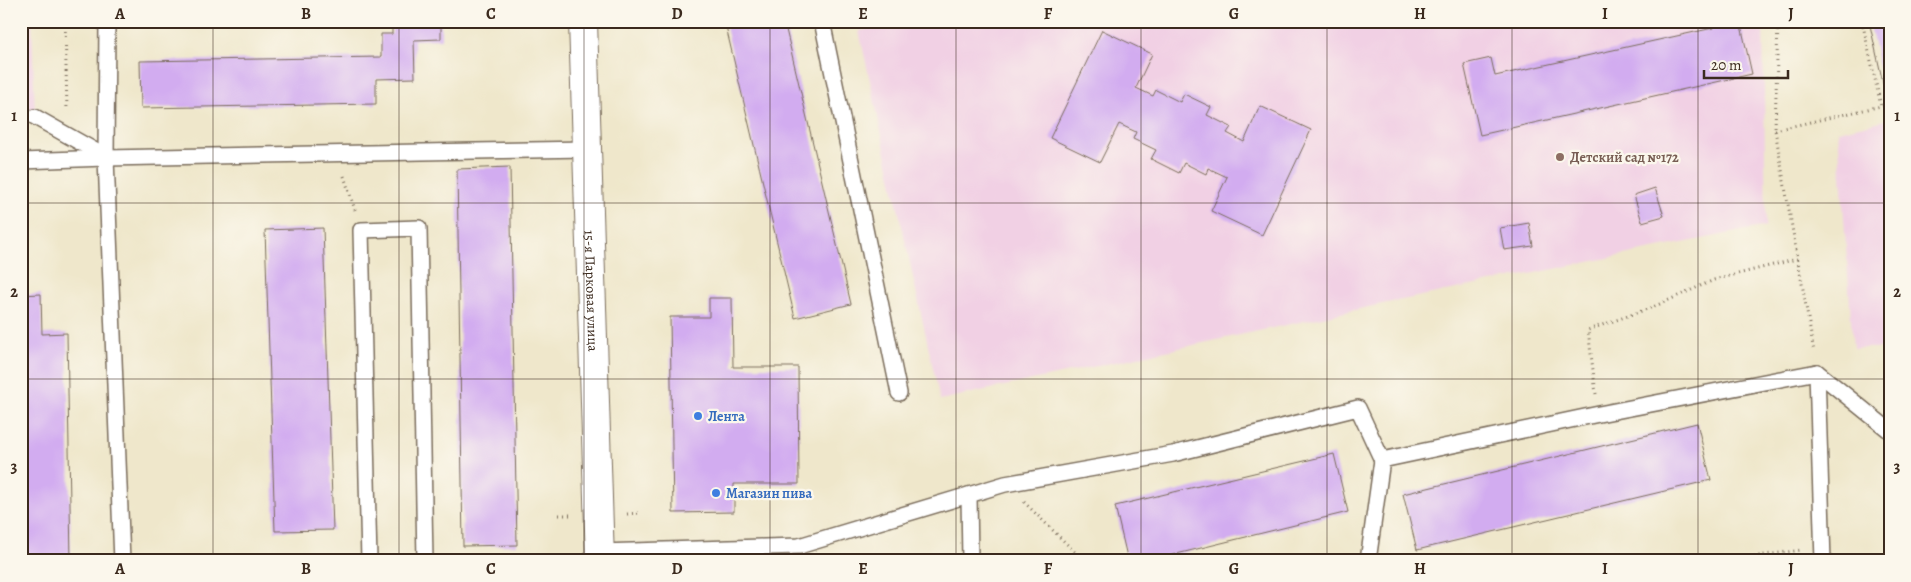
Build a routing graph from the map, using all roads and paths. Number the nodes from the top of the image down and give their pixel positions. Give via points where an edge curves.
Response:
1 (66, 21) edge
2 (107, 21) edge
3 (583, 21) edge
4 (822, 21) edge
5 (1778, 21) edge
6 (1862, 21) edge
7 (1890, 104) edge
8 (1881, 106) junction
9 (35, 117) dead end
10 (1775, 130) junction
11 (68, 135) junction
12 (587, 149) junction
13 (337, 153) junction
14 (106, 158) junction
15 (21, 161) edge
16 (361, 230) junction
17 (1797, 259) junction
18 (1817, 372) junction
19 (899, 393) dead end
20 (1599, 414) junction
21 (1890, 431) edge
22 (1382, 460) junction
23 (1005, 484) junction
24 (969, 495) junction
25 (1823, 554) edge
26 (600, 557) edge
27 (122, 561) edge
28 (369, 561) edge
29 (424, 561) edge
30 (970, 561) edge
31 (1084, 561) edge
32 (1368, 561) edge
33 (1719, 561) edge

1 - 11 path
2 - 14 lane
3 - 12 street, 15-я Парковая улица
4 - 19 lane
5 - 10 path
6 - 8 path
7 - 8 path
8 - 10 path
9 - 11 lane
10 - 17 path
11 - 14 lane
12 - 13 lane
12 - 26 street, 15-я Парковая улица
13 - 14 lane
13 - 16 path
14 - 15 lane
14 - 27 lane
16 - 28 lane
16 - 29 lane via 418,228
17 - 18 path
17 - 20 path via 1714,280 1653,307 1588,330
18 - 20 lane
18 - 21 lane
18 - 25 lane
20 - 22 lane
22 - 23 lane via 1358,408 1173,454
22 - 32 lane
23 - 24 lane
23 - 31 path
24 - 26 lane via 799,546
24 - 30 lane
25 - 33 path

